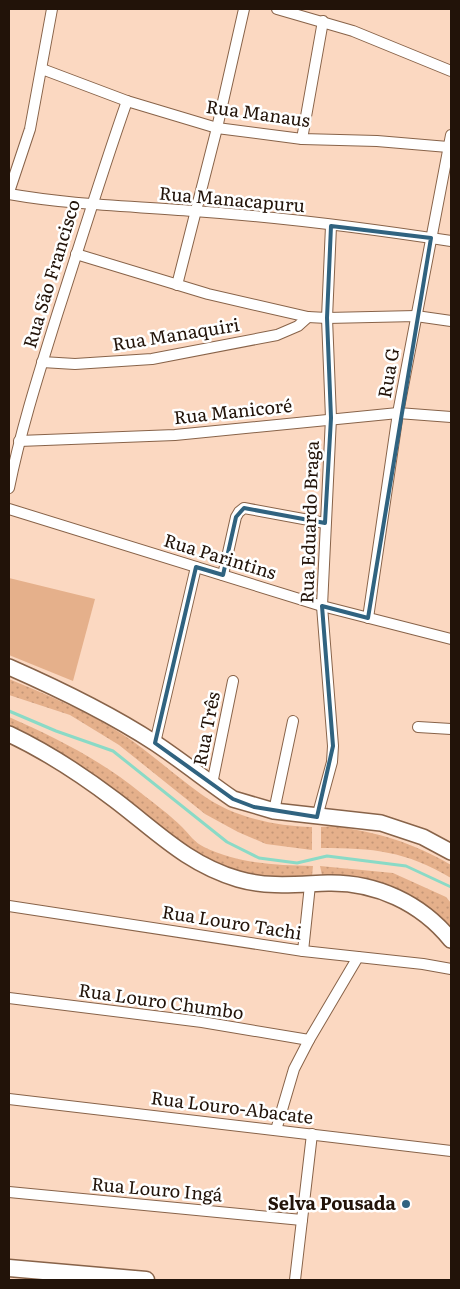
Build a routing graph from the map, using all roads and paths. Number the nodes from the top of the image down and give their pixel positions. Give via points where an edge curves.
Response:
1 (52, 9) edge
2 (244, 9) edge
3 (277, 9) edge
4 (323, 21) junction
5 (42, 69) junction
6 (451, 71) edge
7 (127, 101) junction
8 (217, 128) junction
9 (451, 135) edge
10 (302, 138) junction
11 (448, 148) junction
12 (9, 193) edge
13 (91, 206) junction
14 (196, 211) junction
15 (331, 226) junction
16 (431, 238) junction
17 (451, 241) edge
18 (76, 254) junction
19 (177, 285) junction
20 (416, 316) junction
21 (308, 317) junction
22 (327, 318) junction
23 (451, 321) edge
24 (42, 362) junction
25 (398, 412) junction
26 (451, 417) edge
27 (331, 418) junction
28 (19, 441) junction
29 (9, 488) edge
30 (9, 510) edge
31 (325, 523) junction
32 (196, 567) junction
33 (224, 575) junction
34 (322, 606) junction
35 (368, 618) junction
36 (451, 639) edge
37 (9, 667) edge
38 (233, 681) dead end
39 (293, 720) dead end
40 (418, 727) dead end
41 (451, 729) edge
42 (9, 734) edge
43 (155, 743) junction
44 (212, 784) junction
45 (274, 811) junction
46 (317, 817) junction
47 (451, 852) edge
48 (310, 885) junction
49 (9, 906) edge
50 (451, 940) edge
51 (303, 951) junction
52 (358, 957) junction
53 (451, 969) edge
54 (9, 998) edge
55 (308, 1040) junction
56 (9, 1099) edge
57 (276, 1130) junction
58 (312, 1134) junction
59 (451, 1151) edge
60 (9, 1192) edge
61 (302, 1220) junction
62 (9, 1268) edge
63 (146, 1280) edge
64 (295, 1280) edge

1 - 5 street
2 - 8 street
3 - 4 street
4 - 6 street
4 - 10 street
5 - 7 street, Rua Manaus
5 - 12 street via 30,129
7 - 8 street, Rua Manaus
7 - 13 street, Rua São Francisco
8 - 10 street, Rua Manaus
8 - 14 street
9 - 11 street, Rua G
10 - 11 street, Rua Manaus
11 - 16 street, Rua G
12 - 13 street, Rua Manacapuru
13 - 14 street, Rua Manacapuru
13 - 18 street, Rua São Francisco
14 - 15 street, Rua Manacapuru
14 - 19 street
15 - 16 street, Rua Manacapuru
15 - 22 street, Rua Eduardo Braga
16 - 17 street, Rua Manacapuru
16 - 20 street, Rua G
18 - 19 street, Rua Manaquiri
18 - 24 street, Rua São Francisco
19 - 21 street, Rua Manaquiri
20 - 22 street, Rua Manaquiri
20 - 23 street, Rua Manaquiri
20 - 25 street, Rua G
21 - 22 street, Rua Manaquiri
21 - 24 street, Rua Manaquiri via 298,326 277,335 152,359
22 - 27 street, Rua Eduardo Braga
24 - 28 street, Rua São Francisco
25 - 26 street, Rua Manicoré
25 - 27 street, Rua Manicoré
25 - 35 street, Rua G
27 - 28 street, Rua Manicoré via 175,435
27 - 31 street, Rua Eduardo Braga
28 - 29 street, Rua São Francisco
30 - 32 street, Rua Parintins
31 - 33 street via 244,508 236,517
31 - 34 street, Rua Eduardo Braga
32 - 33 street, Rua Parintins
32 - 43 street
33 - 34 street, Rua Parintins
34 - 35 street, Rua Parintins
34 - 46 street, Rua Eduardo Braga via 333,746 332,762
35 - 36 street, Rua Parintins
37 - 43 street via 60,689
38 - 44 street, Rua Três
39 - 45 street
40 - 41 street
42 - 48 street via 79,774 200,865 264,885
43 - 44 street
44 - 45 street via 233,799
45 - 46 street
46 - 47 street via 335,816 380,823 423,837
48 - 50 street via 354,884 402,899 432,920
48 - 51 street
49 - 51 street, Rua Louro Tachi
51 - 52 street, Rua Louro Tachi
52 - 53 street, Rua Louro Tachi
52 - 55 street
54 - 55 street, Rua Louro Chumbo via 202,1022
55 - 57 street via 288,1087
56 - 57 street, Rua Louro-Abacate
57 - 58 street, Rua Louro-Abacate
58 - 59 street, Rua Louro-Abacate
58 - 61 street
60 - 61 street, Rua Louro Ingá
61 - 64 street
62 - 63 main road

